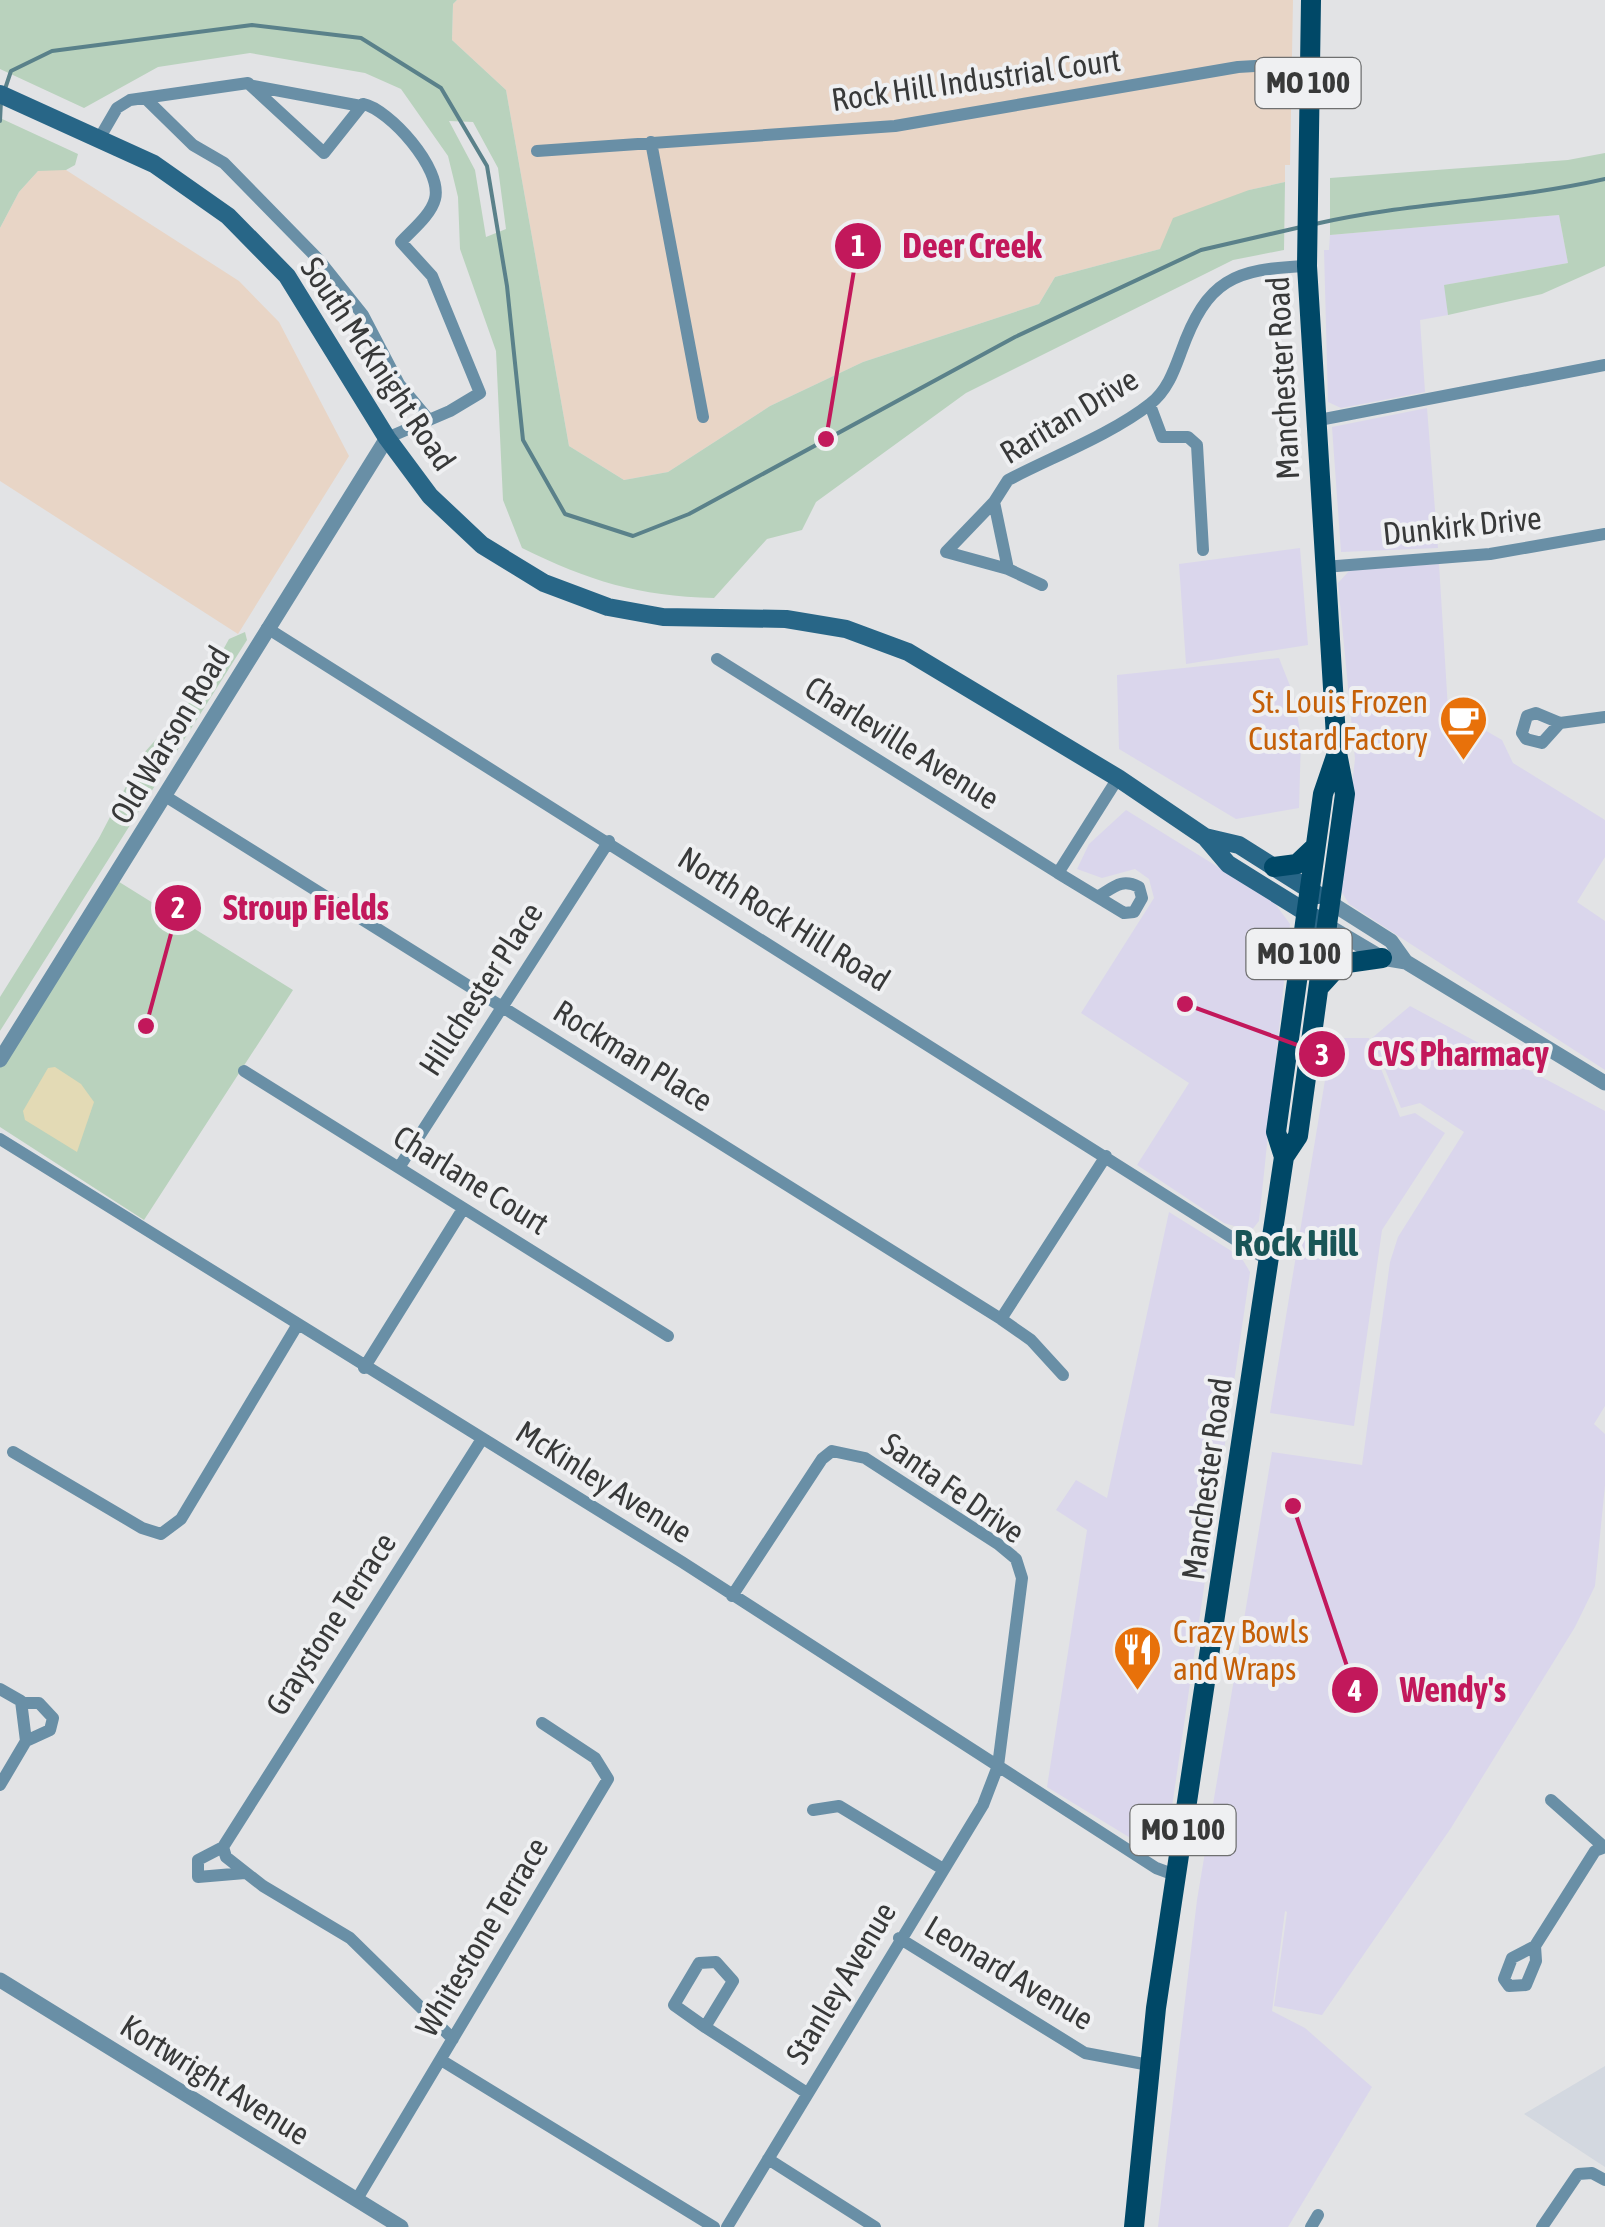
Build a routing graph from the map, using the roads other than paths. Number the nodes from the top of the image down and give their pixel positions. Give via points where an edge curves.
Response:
1 (1311, 0) edge
2 (1308, 63) junction
3 (251, 86) junction
4 (0, 94) edge
5 (144, 98) junction
6 (361, 106) junction
7 (98, 139) junction
8 (651, 142) junction
9 (537, 151) dead end
10 (1307, 258) junction
11 (1605, 364) edge
12 (1150, 404) junction
13 (703, 417) dead end
14 (429, 420) junction
15 (1314, 421) junction
16 (387, 438) junction
17 (994, 502) junction
18 (1605, 534) edge
19 (1203, 550) dead end
20 (1324, 567) junction
21 (1008, 569) junction
22 (1042, 585) dead end
23 (266, 628) junction
24 (717, 659) dead end
25 (1605, 717) edge
26 (1560, 723) dead end
27 (1337, 753) junction
28 (1118, 778) junction
29 (165, 796) junction
30 (1204, 837) junction
31 (609, 841) junction
32 (1316, 848) junction
33 (1274, 867) junction
34 (1058, 873) junction
35 (1309, 890) junction
36 (1099, 896) dead end
37 (1330, 903) junction
38 (1305, 912) junction
39 (1328, 926) junction
40 (1382, 958) junction
41 (1406, 962) junction
42 (1319, 988) junction
43 (501, 1006) junction
44 (0, 1060) edge
45 (244, 1071) dead end
46 (1605, 1083) edge
47 (0, 1140) edge
48 (1106, 1156) junction
49 (1284, 1156) junction
50 (400, 1166) junction
51 (463, 1208) junction
52 (1269, 1260) junction
53 (1001, 1319) junction
54 (298, 1324) junction
55 (668, 1336) dead end
56 (364, 1368) junction
57 (1063, 1374) dead end
58 (482, 1439) junction
59 (14, 1452) dead end
60 (732, 1596) junction
61 (0, 1689) edge
62 (22, 1703) junction
63 (542, 1723) dead end
64 (26, 1741) junction
65 (998, 1766) junction
66 (0, 1785) edge
67 (1551, 1800) dead end
68 (813, 1810) dead end
69 (224, 1843) junction
70 (1605, 1847) edge
71 (943, 1868) junction
72 (245, 1873) junction
73 (1175, 1874) junction
74 (899, 1938) junction
75 (1535, 1946) dead end
76 (0, 1980) edge
77 (705, 2027) junction
78 (453, 2039) junction
79 (441, 2060) junction
80 (1150, 2064) junction
81 (807, 2093) junction
82 (768, 2159) junction
83 (1605, 2180) edge
84 (357, 2199) junction
85 (401, 2227) edge
86 (714, 2227) edge
87 (727, 2227) edge
88 (876, 2227) edge
89 (1134, 2227) edge
90 (1542, 2227) edge

1 - 2 main road, Manchester Road / MO 100
2 - 8 street, Rock Hill Industrial Court via 1238,67 894,126
2 - 10 main road, Manchester Road / MO 100
3 - 5 street
3 - 6 street
3 - 6 street via 324,153
4 - 7 main road, South McKnight Road
5 - 7 street via 117,108
5 - 14 street via 193,145 224,163 319,260 363,315 399,384
6 - 14 street via 382,108 431,170 437,194 401,242 432,276 480,393
7 - 16 main road, South McKnight Road via 154,164 228,216 287,276
8 - 9 street, Rock Hill Industrial Court
8 - 13 street
10 - 12 street, Raritan Drive via 1225,280 1198,314 1171,380
10 - 15 main road, Manchester Road / MO 100
11 - 15 street
12 - 17 street, Raritan Drive via 1008,480
12 - 19 street via 1162,438 1188,437 1197,445
14 - 16 street
15 - 20 main road, Manchester Road / MO 100
16 - 23 street, Old Warson Road
16 - 28 main road, South McKnight Road via 430,496 482,545 544,583 608,607 663,617 786,619 846,629 908,652
17 - 21 street, Raritan Drive
17 - 21 street via 946,552
18 - 20 street, Dunkirk Drive via 1490,554
20 - 27 main road, Manchester Road / MO 100
21 - 22 street
23 - 29 street, Old Warson Road
23 - 31 street, North Rock Hill Road
24 - 34 street, Charleville Avenue
25 - 26 street
27 - 32 main road, Manchester Road / MO 100
27 - 37 main road, Manchester Road / MO 100 via 1345,794
28 - 30 main road, South McKnight Road
28 - 34 street
29 - 43 street, Rockman Place
29 - 44 street, Old Warson Road
30 - 33 main road, South McKnight Road via 1239,845
30 - 38 main road, South McKnight Road via 1228,864
31 - 43 street, Hillchester Place
31 - 48 street, North Rock Hill Road
32 - 33 main road via 1297,864
32 - 35 main road, Manchester Road / MO 100
33 - 35 main road, South McKnight Road
34 - 36 street, Charleville Avenue
35 - 37 main road, South McKnight Road
35 - 38 main road, Manchester Road / MO 100
37 - 39 main road, Manchester Road / MO 100
37 - 41 street via 1392,941
38 - 39 main road, South McKnight Road
38 - 49 main road, Manchester Road / MO 100 via 1276,1132
39 - 40 street
39 - 42 main road, Manchester Road / MO 100
40 - 41 street
40 - 42 main road via 1340,964
41 - 46 street
42 - 49 main road, Manchester Road / MO 100 via 1298,1136
43 - 50 street, Hillchester Place
43 - 53 street, Rockman Place
45 - 50 street, Charlane Court
47 - 54 street, McKinley Avenue
48 - 52 street, North Rock Hill Road
48 - 53 street
49 - 52 main road, Manchester Road / MO 100
50 - 51 street, Charlane Court
51 - 55 street, Charlane Court
51 - 56 street
52 - 73 main road, Manchester Road / MO 100
53 - 57 street, Rockman Place
54 - 56 street, McKinley Avenue
54 - 59 street via 181,1519 160,1534
56 - 58 street, McKinley Avenue
58 - 60 street, McKinley Avenue
58 - 69 street, Graystone Terrace
60 - 65 street, McKinley Avenue
60 - 65 street, Santa Fe Drive via 822,1459 832,1451 864,1458 1016,1560 1022,1578
61 - 62 street
62 - 64 street
62 - 64 street via 48,1708 53,1718 50,1730
63 - 78 street, Whitestone Terrace via 595,1758 608,1779
64 - 66 street
65 - 71 street, Stanley Avenue via 983,1805
65 - 73 street, McKinley Avenue
67 - 70 street
68 - 71 street via 839,1806
69 - 72 street via 226,1858
69 - 72 street, Graystone Terrace via 198,1860 198,1877
70 - 75 street via 1596,1851
71 - 74 street, Stanley Avenue
72 - 78 street via 350,1938
73 - 80 main road, Manchester Road / MO 100
74 - 80 street, Leonard Avenue via 1085,2053
74 - 81 street, Stanley Avenue
76 - 84 street, Kortwright Avenue
77 - 77 street via 733,1981 716,1962 699,1963 674,2006
77 - 81 street
78 - 79 street, Whitestone Terrace
79 - 84 street, Whitestone Terrace
79 - 86 street
80 - 89 main road, Manchester Road / MO 100
81 - 82 street, Stanley Avenue
82 - 87 street, Stanley Avenue
82 - 88 street
83 - 90 street via 1586,2171 1571,2178
84 - 85 street, Kortwright Avenue

